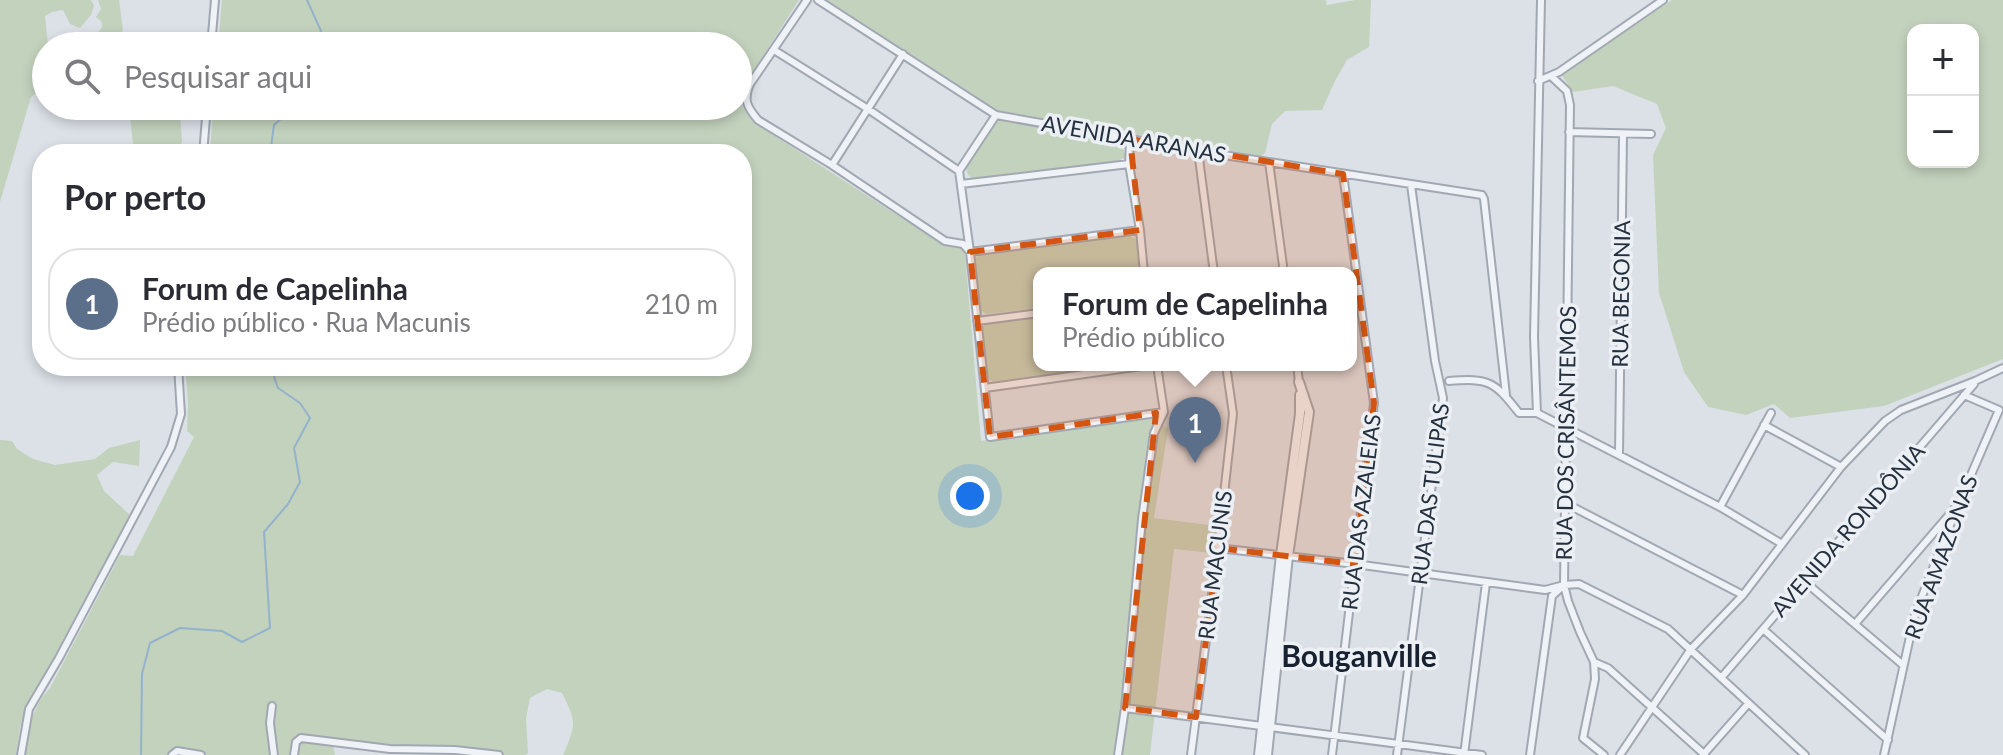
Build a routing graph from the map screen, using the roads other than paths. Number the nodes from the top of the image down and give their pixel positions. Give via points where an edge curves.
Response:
1 (215, 0) edge
2 (807, 0) edge
3 (818, 0) edge
4 (1541, 0) edge
5 (1663, 0) edge
6 (212, 32) edge
7 (774, 50) junction
8 (903, 54) junction
9 (1551, 76) junction
10 (752, 81) edge
11 (1538, 81) junction
12 (868, 109) junction
13 (752, 112) edge
14 (996, 115) junction
15 (206, 120) edge
16 (1569, 132) junction
17 (1623, 134) junction
18 (1651, 134) dead end
19 (1130, 139) junction
20 (204, 144) edge
21 (1198, 151) junction
22 (1269, 162) junction
23 (1129, 164) junction
24 (832, 165) junction
25 (959, 171) junction
26 (1343, 174) junction
27 (961, 184) junction
28 (1411, 185) junction
29 (1140, 230) junction
30 (970, 252) junction
31 (1143, 267) edge
32 (1213, 267) edge
33 (1283, 267) edge
34 (1356, 267) edge
35 (1357, 277) edge
36 (1033, 314) edge
37 (977, 321) junction
38 (2003, 368) edge
39 (1106, 371) edge
40 (1158, 371) edge
41 (1227, 371) edge
42 (1298, 371) edge
43 (179, 376) edge
44 (1449, 381) dead end
45 (1975, 381) junction
46 (1299, 382) joint
47 (985, 388) junction
48 (1506, 395) junction
49 (1964, 395) junction
50 (1164, 412) junction
51 (1537, 413) junction
52 (1771, 413) dead end
53 (1764, 425) junction
54 (1566, 428) junction
55 (1619, 455) junction
56 (1841, 467) junction
57 (1565, 503) junction
58 (1958, 505) junction
59 (1720, 507) junction
60 (1782, 544) junction
61 (1218, 548) junction
62 (1285, 556) junction
63 (1355, 564) junction
64 (1421, 574) junction
65 (1804, 581) junction
66 (1486, 583) junction
67 (1564, 585) junction
68 (1743, 595) junction
69 (1855, 624) junction
70 (1763, 629) junction
71 (1691, 649) junction
72 (1594, 662) junction
73 (1903, 665) junction
74 (1721, 678) junction
75 (1748, 704) junction
76 (272, 706) dead end
77 (1125, 708) junction
78 (1651, 708) junction
79 (1196, 717) junction
80 (1266, 727) junction
81 (1334, 735) junction
82 (1888, 740) junction
83 (1398, 745) junction
84 (1464, 754) edge
85 (21, 755) edge
86 (172, 755) edge
87 (201, 755) edge
88 (274, 755) edge
89 (294, 755) edge
90 (499, 755) edge
91 (1118, 755) edge
92 (1191, 755) edge
93 (1259, 755) edge
94 (1267, 755) edge
95 (1332, 755) edge
96 (1397, 755) edge
97 (1482, 755) edge
98 (1530, 755) edge
99 (1604, 755) edge
100 (1620, 755) edge
101 (1704, 755) edge
102 (1805, 755) edge
103 (1884, 755) edge

1 - 6 street
2 - 7 street
3 - 8 street, AVENIDA ARANAS
4 - 11 street
5 - 9 street
7 - 10 street
7 - 12 street
8 - 12 street
8 - 14 street, AVENIDA ARANAS
9 - 11 street
9 - 16 street, RUA DOS CRISÂNTEMOS via 1567,91
11 - 51 street
12 - 24 street
12 - 25 street
13 - 24 street
14 - 19 street, AVENIDA ARANAS
14 - 25 street
15 - 20 street
16 - 17 street
16 - 54 street, RUA DOS CRISÂNTEMOS
17 - 18 street
17 - 55 street, RUA BEGONIA
19 - 21 street, AVENIDA ARANAS
19 - 23 street
21 - 22 street, AVENIDA ARANAS
21 - 32 street
22 - 26 street, AVENIDA ARANAS
22 - 33 street
23 - 27 street
23 - 29 street
24 - 30 street via 945,241 963,244
25 - 27 street
26 - 28 street, AVENIDA ARANAS
26 - 34 street, RUA DAS AZALEIAS
27 - 30 street
28 - 48 street, AVENIDA ARANAS via 1484,199
28 - 64 street, RUA DAS TULIPAS via 1443,398
29 - 30 street
29 - 31 street
30 - 37 street
35 - 63 street, RUA DAS AZALEIAS via 1374,403
36 - 37 street
37 - 47 street
38 - 45 street
39 - 47 street
40 - 50 street
41 - 61 street, RUA MACUNIS via 1233,414
42 - 46 street
43 - 85 street via 181,414 171,447 29,709
44 - 48 street via 1477,379
45 - 49 street, AVENIDA RONDÔNIA
45 - 56 street via 1901,410
46 - 62 street via 1309,412
47 - 50 street via 990,437
48 - 51 street via 1519,413
49 - 58 street, RUA AMAZONAS via 1999,410
49 - 65 street, AVENIDA RONDÔNIA
50 - 77 street via 1154,433 1142,519
51 - 54 street
52 - 53 street
53 - 56 street
53 - 59 street
54 - 55 street
54 - 57 street, RUA DOS CRISÂNTEMOS
55 - 59 street
56 - 60 street
57 - 67 street, RUA DOS CRISÂNTEMOS
57 - 68 street
58 - 69 street
58 - 73 street, RUA AMAZONAS via 1915,614
59 - 60 street
60 - 68 street
61 - 62 street
61 - 79 street, RUA MACUNIS
62 - 63 street
62 - 80 street
63 - 64 street
63 - 81 street, RUA DAS AZALEIAS
64 - 66 street
64 - 83 street, RUA DAS TULIPAS
65 - 69 street
65 - 70 street, AVENIDA RONDÔNIA
66 - 67 street via 1545,590
66 - 84 street
67 - 71 street via 1579,584 1668,629
67 - 72 street
67 - 98 street, RUA DOS CRISÂNTEMOS via 1552,596
68 - 71 street
69 - 73 street
70 - 74 street, AVENIDA RONDÔNIA
70 - 82 street
71 - 74 street
71 - 78 street
72 - 78 street via 1608,668
72 - 99 street via 1583,738
73 - 82 street, RUA AMAZONAS
74 - 75 street
75 - 101 street
75 - 102 street
76 - 88 street
77 - 79 street
77 - 91 street
78 - 100 street
78 - 101 street
79 - 80 street
79 - 92 street, RUA MACUNIS
80 - 81 street
80 - 93 street
80 - 94 street
81 - 83 street
81 - 95 street, RUA DAS AZALEIAS
82 - 103 street, RUA AMAZONAS
83 - 84 street
83 - 96 street, RUA DAS TULIPAS
84 - 97 street
86 - 87 street
89 - 90 street via 301,738

